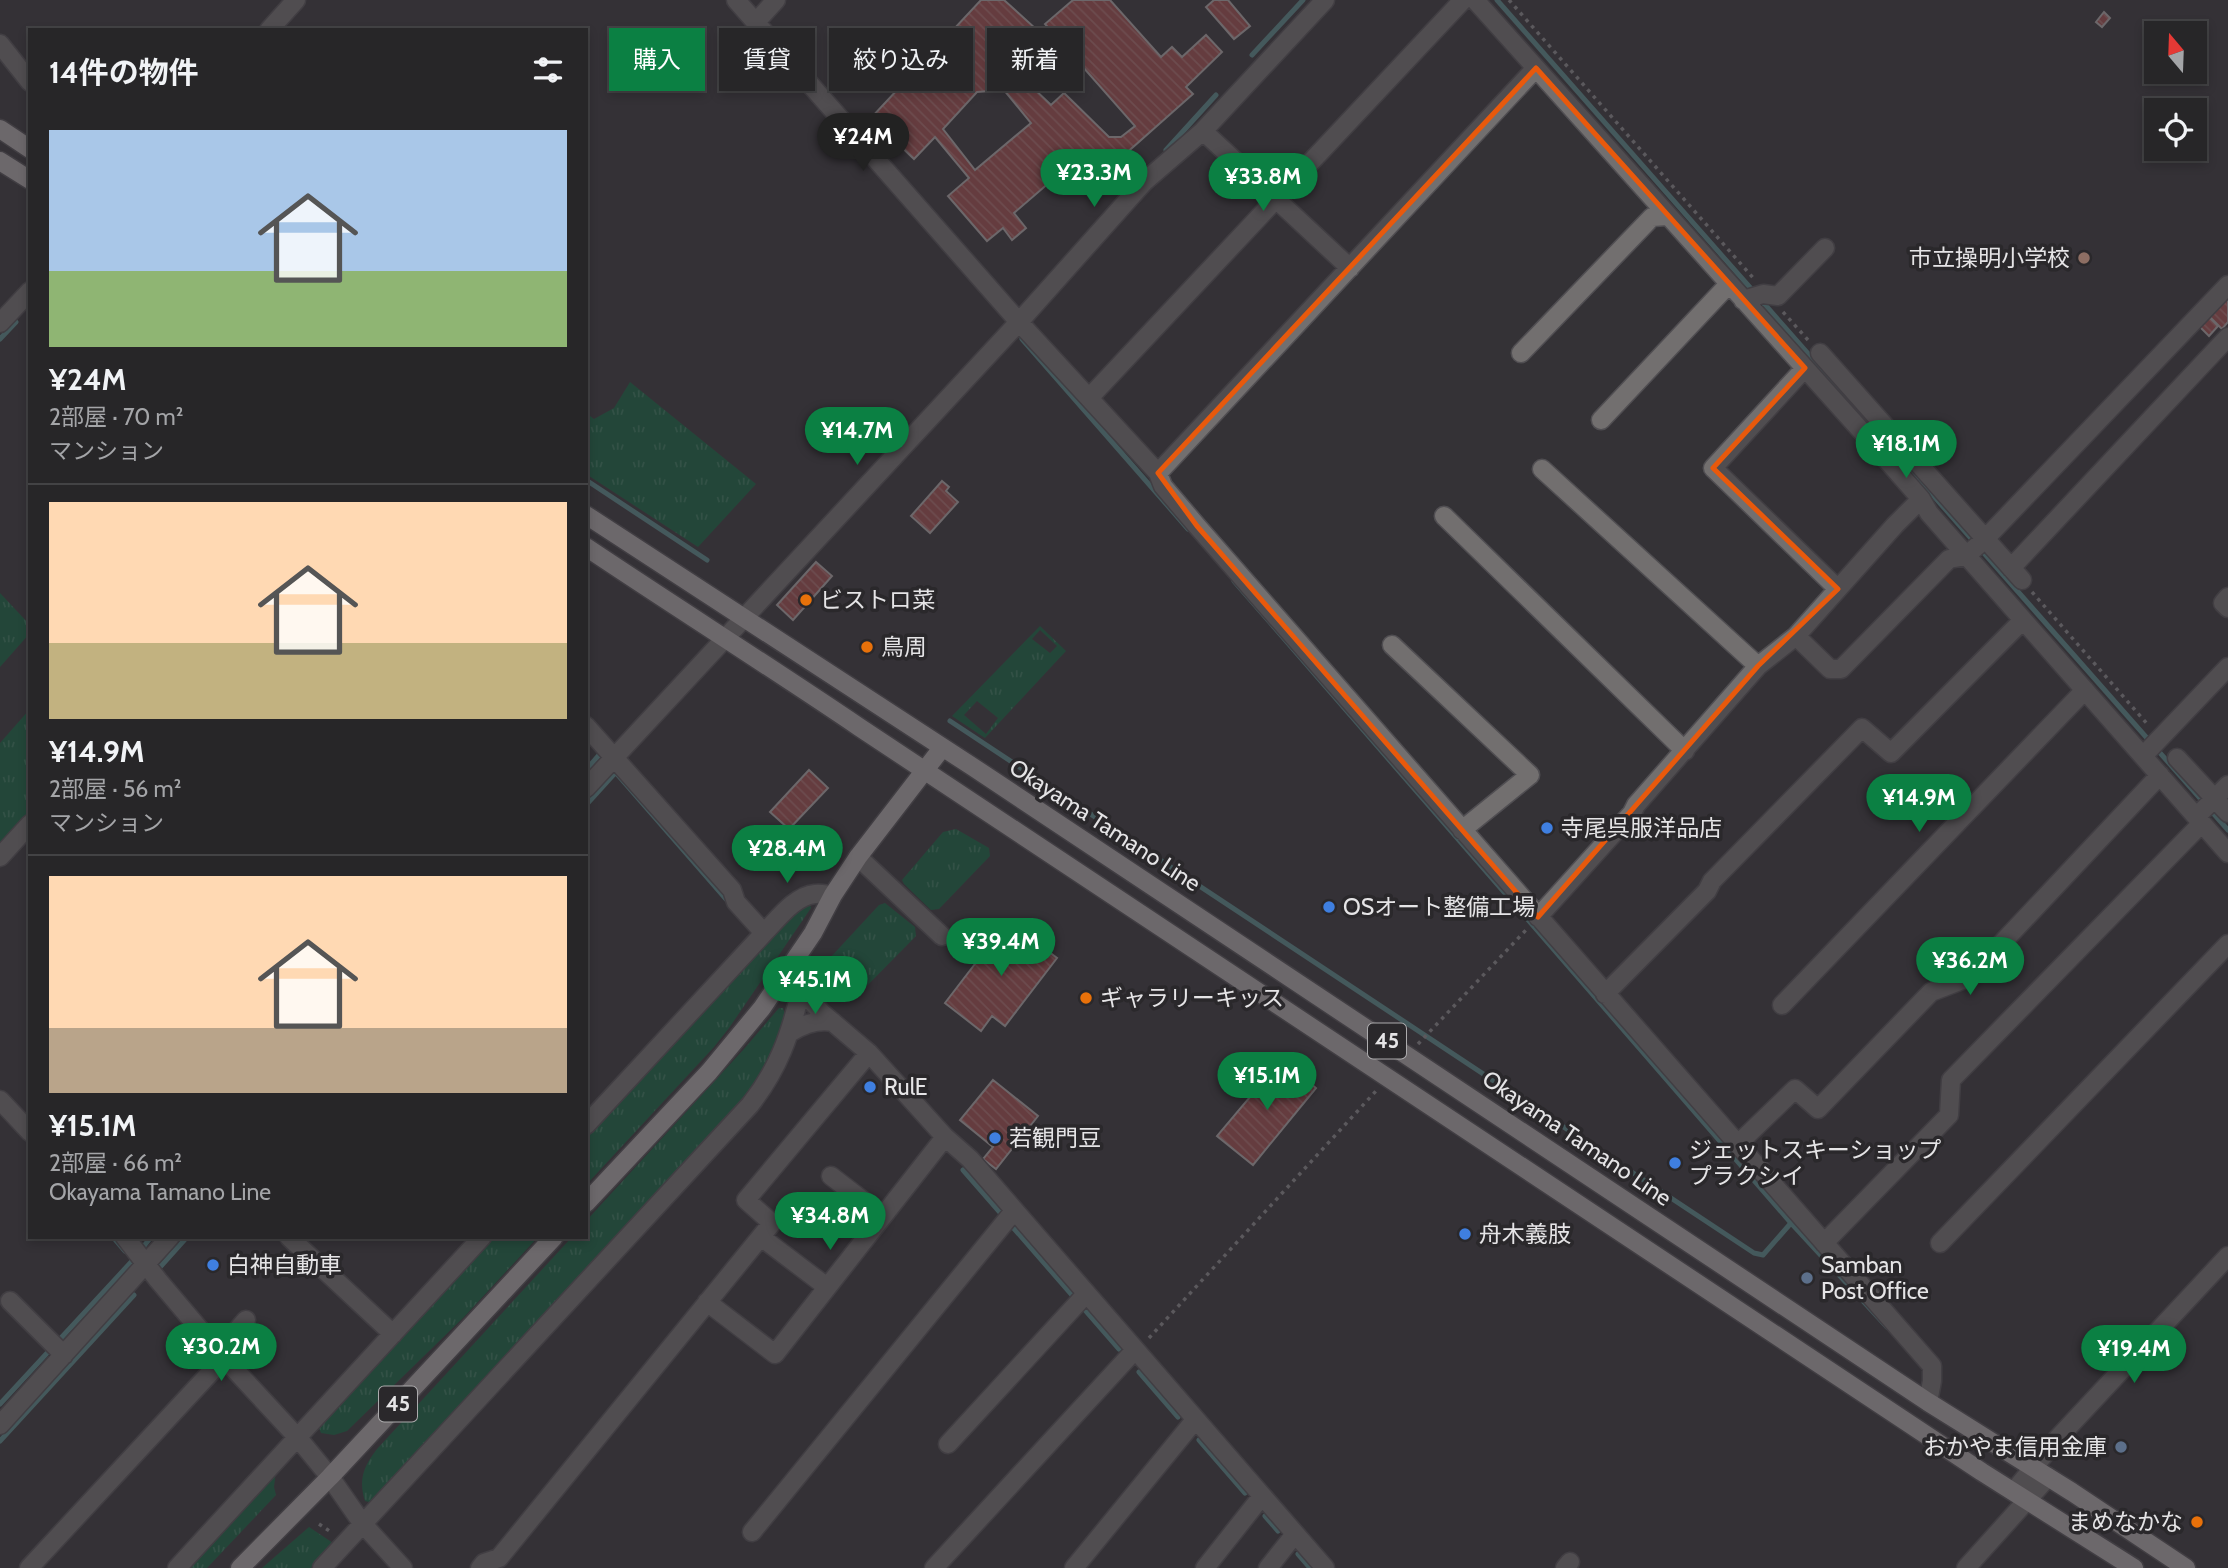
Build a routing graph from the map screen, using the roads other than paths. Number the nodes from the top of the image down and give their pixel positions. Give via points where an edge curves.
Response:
1 (296, 0) edge
2 (736, 0) edge
3 (776, 0) edge
4 (1325, 0) edge
5 (1463, 0) edge
6 (1475, 0) edge
7 (756, 22) junction
8 (271, 28) edge
9 (0, 44) edge
10 (1536, 68) junction
11 (28, 79) edge
12 (0, 129) edge
13 (1203, 131) junction
14 (28, 148) edge
15 (0, 161) edge
16 (28, 179) edge
17 (1276, 199) junction
18 (1667, 216) junction
19 (1825, 248) dead end
20 (1350, 268) junction
21 (1729, 284) junction
22 (2228, 285) edge
23 (28, 293) edge
24 (1756, 297) junction
25 (1019, 322) junction
26 (0, 323) edge
27 (2228, 337) edge
28 (1521, 353) dead end
29 (1819, 353) road end
30 (1805, 368) junction
31 (1089, 398) junction
32 (1601, 420) dead end
33 (1542, 469) dead end
34 (1158, 473) junction
35 (1921, 499) junction
36 (588, 516) edge
37 (1444, 516) dead end
38 (1976, 547) junction
39 (588, 548) edge
40 (2006, 577) junction
41 (1838, 589) junction
42 (2228, 597) edge
43 (2228, 608) edge
44 (743, 617) junction
45 (2023, 620) junction
46 (1796, 636) junction
47 (724, 638) junction
48 (1392, 645) dead end
49 (1758, 666) junction
50 (2228, 667) edge
51 (2085, 690) junction
52 (588, 729) edge
53 (2152, 747) junction
54 (942, 748) junction
55 (1685, 751) junction
56 (2177, 758) dead end
57 (610, 762) junction
58 (925, 770) junction
59 (2160, 775) junction
60 (2228, 785) edge
61 (588, 786) edge
62 (2205, 811) junction
63 (2228, 813) edge
64 (28, 826) edge
65 (1462, 830) junction
66 (2228, 853) edge
67 (858, 857) junction
68 (0, 858) edge
69 (833, 895) junction
70 (1533, 922) junction
71 (764, 933) junction
72 (942, 936) dead end
73 (2228, 944) edge
74 (791, 967) junction
75 (801, 990) junction
76 (1605, 994) junction
77 (1782, 1005) dead end
78 (833, 1021) junction
79 (791, 1032) junction
80 (869, 1053) junction
81 (0, 1100) edge
82 (588, 1123) edge
83 (28, 1130) edge
84 (945, 1137) junction
85 (1738, 1144) junction
86 (831, 1176) dead end
87 (588, 1201) edge
88 (883, 1216) junction
89 (1008, 1218) junction
90 (761, 1237) junction
91 (166, 1239) edge
92 (291, 1239) edge
93 (480, 1239) edge
94 (552, 1239) edge
95 (1940, 1242) dead end
96 (1824, 1243) junction
97 (137, 1252) edge
98 (2228, 1256) edge
99 (827, 1287) junction
100 (1080, 1300) junction
101 (10, 1301) dead end
102 (707, 1303) junction
103 (246, 1320) dead end
104 (393, 1334) junction
105 (58, 1348) junction
106 (1135, 1351) junction
107 (221, 1355) junction
108 (1928, 1402) junction
109 (1195, 1420) junction
110 (0, 1425) edge
111 (298, 1438) junction
112 (948, 1444) dead end
113 (2040, 1473) junction
114 (330, 1477) junction
115 (2021, 1495) junction
116 (1262, 1496) junction
117 (362, 1523) junction
118 (752, 1532) dead end
119 (1295, 1534) junction
120 (2115, 1563) edge
121 (29, 1568) edge
122 (177, 1568) edge
123 (240, 1568) edge
124 (322, 1568) edge
125 (403, 1568) edge
126 (480, 1568) edge
127 (934, 1568) edge
128 (1074, 1568) edge
129 (1205, 1568) edge
130 (1268, 1568) edge
131 (1325, 1568) edge
132 (1966, 1568) edge
133 (2134, 1568) edge
134 (2186, 1568) edge

1 - 8 street
2 - 7 street
3 - 7 street
4 - 13 street
5 - 17 street
6 - 10 street
7 - 25 street
9 - 11 street
10 - 18 street
10 - 20 street
12 - 14 main road
13 - 17 street
13 - 25 street via 1144,182
15 - 16 main road
17 - 20 street
17 - 31 street
18 - 21 street
18 - 28 street via 1652,217
19 - 24 street via 1778,296
20 - 34 street
21 - 24 street
21 - 32 street
22 - 38 street
23 - 26 street
24 - 30 street
25 - 31 street
25 - 44 street
27 - 40 street
29 - 38 street
30 - 35 street
30 - 41 street via 1713,468
31 - 34 street
33 - 49 street
34 - 65 street via 1180,506
35 - 38 street via 1928,513
35 - 41 street
36 - 44 main road, Okayama Tamano Line / 45
37 - 55 street
38 - 40 street
38 - 40 street
38 - 46 street via 1949,559 1842,669 1830,669
39 - 47 main road, 45
40 - 45 street
41 - 46 street
42 - 43 street via 2223,603
44 - 47 street
44 - 54 main road, Okayama Tamano Line / 45
45 - 51 street
45 - 76 street via 1891,753 1862,728
46 - 49 street
47 - 57 street
47 - 58 main road, 45
48 - 65 street via 1530,775
49 - 55 street
50 - 53 street
51 - 53 street
51 - 77 street
52 - 57 street
53 - 59 street
54 - 58 main road
54 - 108 main road, Okayama Tamano Line / 45
55 - 70 street
56 - 62 street
57 - 61 street
57 - 71 street via 732,890 736,902
58 - 67 main road
58 - 115 main road, 45
59 - 62 street
59 - 85 street via 1970,977 1931,992 1818,1109 1795,1088
60 - 62 street
62 - 63 street
62 - 66 street
62 - 96 street via 1951,1080 1949,1115
64 - 68 street
65 - 70 street
67 - 69 main road
67 - 72 street
69 - 71 street via 800,899
69 - 74 main road
70 - 76 street
71 - 82 street
73 - 95 street
74 - 75 street
74 - 87 main road via 709,1072
75 - 78 street
75 - 79 street
76 - 85 street
78 - 79 street via 819,1020
78 - 80 street
79 - 117 street via 766,1085 750,1105
80 - 84 street
80 - 90 street via 746,1200 772,1223
81 - 83 street
84 - 88 street
84 - 89 street via 970,1159
85 - 96 street
86 - 88 street
88 - 99 street
89 - 100 street
89 - 118 street
90 - 99 street
90 - 102 street
91 - 97 street
92 - 104 street
93 - 104 street
94 - 114 main road, 45
96 - 108 street via 1933,1366
97 - 105 street
97 - 107 street
98 - 113 street
99 - 102 street via 775,1354
100 - 106 street
100 - 112 street
101 - 105 street
102 - 126 street via 499,1558
103 - 107 street
104 - 111 street
105 - 110 street
106 - 109 street
106 - 127 street
107 - 111 street
107 - 121 street
108 - 113 main road, Okayama Tamano Line / 45
109 - 116 street
109 - 128 street
111 - 114 street
111 - 122 street
113 - 115 street
113 - 134 main road, Okayama Tamano Line / 45
114 - 117 street
114 - 123 main road, 45
115 - 120 main road, 45
115 - 132 street
116 - 119 street
116 - 129 street
117 - 124 street
117 - 125 street
119 - 130 street
119 - 131 street
120 - 133 main road, 45

